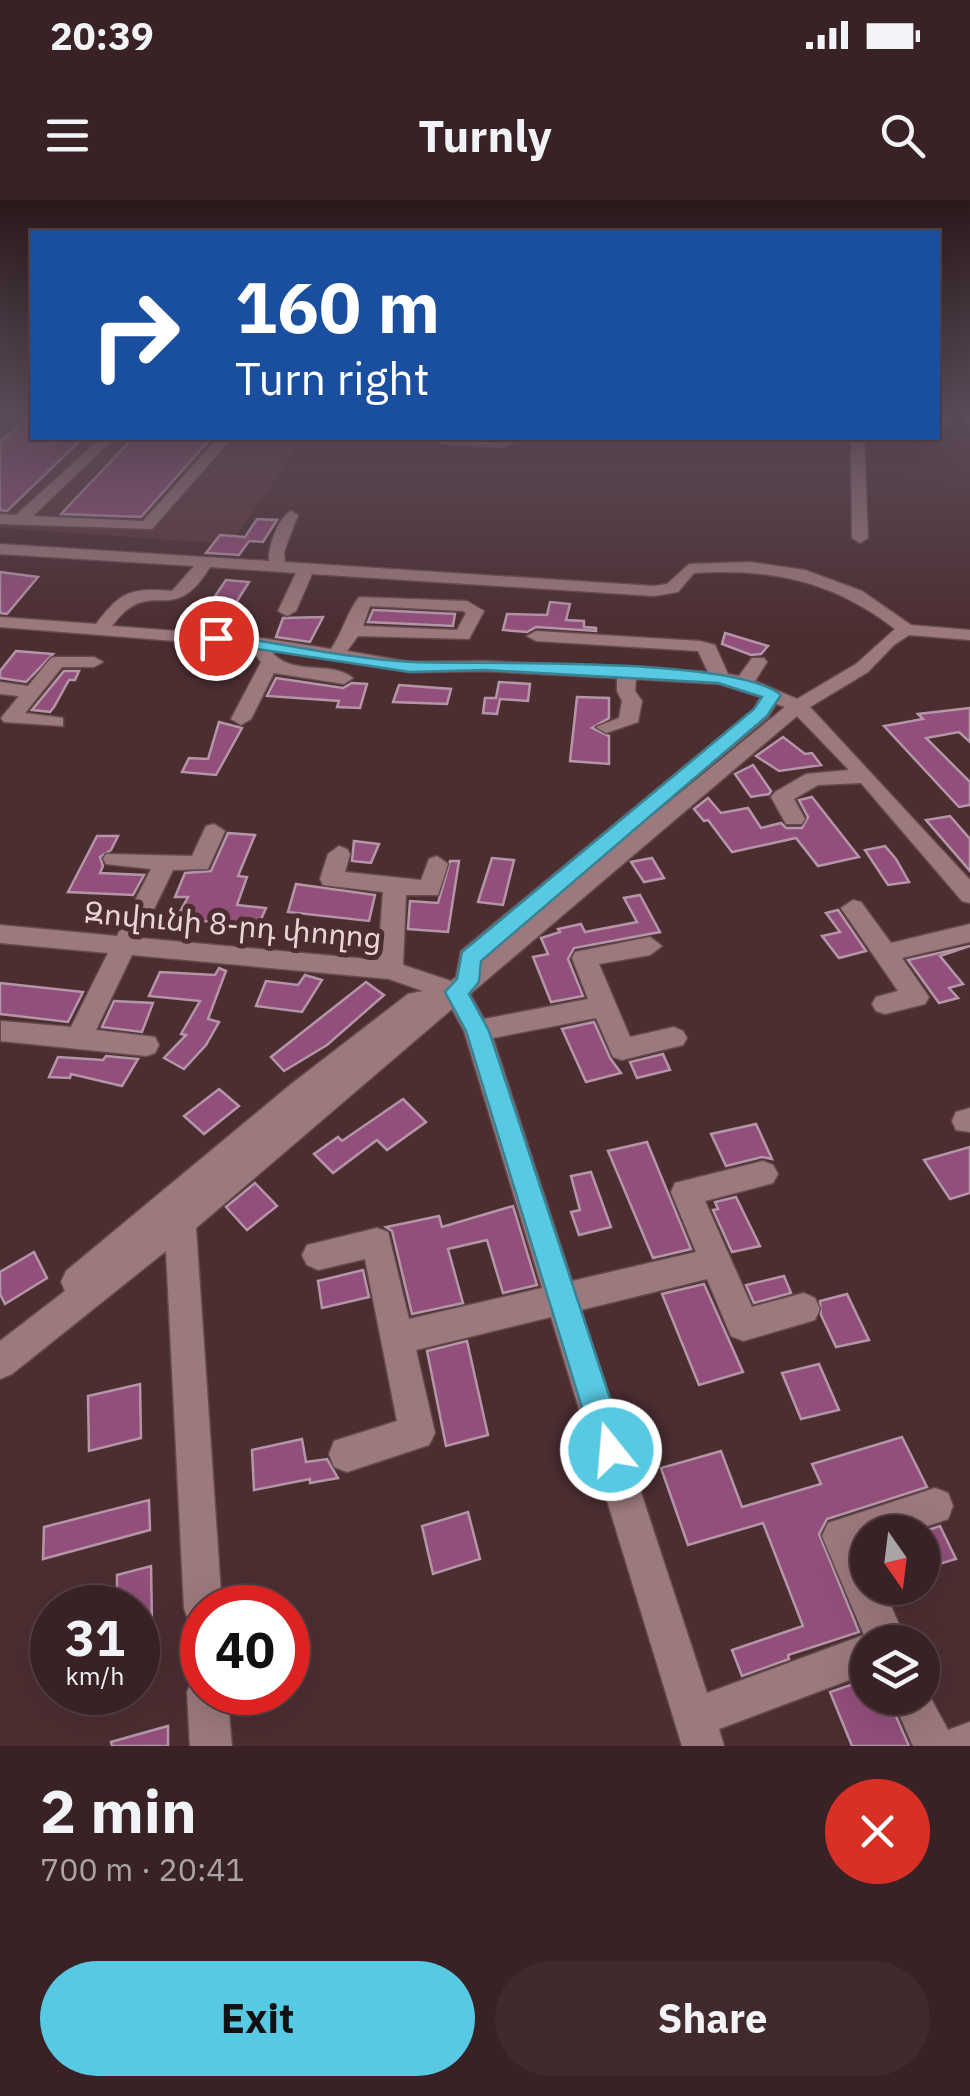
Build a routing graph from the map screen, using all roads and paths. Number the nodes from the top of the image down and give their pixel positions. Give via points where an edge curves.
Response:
1 (58, 484) edge
2 (184, 484) edge
3 (858, 484) edge
4 (291, 515) dead end
5 (0, 519) edge
6 (20, 520) junction
7 (860, 538) dead end
8 (0, 549) edge
9 (205, 562) junction
10 (277, 567) junction
11 (306, 568) junction
12 (287, 611) dead end
13 (8, 622) edge
14 (102, 629) junction
15 (906, 630) junction
16 (353, 631) junction
17 (970, 635) edge
18 (536, 636) dead end
19 (616, 640) junction
20 (0, 641) edge
21 (255, 642) junction
22 (336, 654) junction
23 (94, 662) dead end
24 (270, 662) junction
25 (758, 662) dead end
26 (621, 673) junction
27 (344, 678) dead end
28 (720, 678) junction
29 (744, 683) junction
30 (0, 688) edge
31 (32, 692) junction
32 (772, 695) junction
33 (798, 706) junction
34 (240, 719) dead end
35 (56, 722) dead end
36 (606, 726) dead end
37 (866, 776) junction
38 (794, 819) dead end
39 (214, 831) dead end
40 (339, 854) dead end
41 (114, 859) dead end
42 (166, 862) junction
43 (436, 864) dead end
44 (395, 886) junction
45 (970, 896) edge
46 (853, 908) dead end
47 (0, 934) edge
48 (970, 934) edge
49 (124, 946) junction
50 (650, 946) dead end
51 (885, 953) junction
52 (390, 970) junction
53 (457, 992) junction
54 (885, 1004) dead end
55 (604, 1006) junction
56 (478, 1031) junction
57 (1, 1032) edge
58 (674, 1038) dead end
59 (78, 1039) junction
60 (146, 1044) dead end
61 (764, 1174) dead end
62 (175, 1213) junction
63 (318, 1255) dead end
64 (716, 1262) junction
65 (564, 1298) junction
66 (804, 1309) dead end
67 (397, 1338) junction
68 (0, 1360) edge
69 (347, 1454) dead end
70 (935, 1506) dead end
71 (200, 1585) edge
72 (881, 1625) edge
73 (850, 1661) edge
74 (209, 1715) edge
75 (920, 1715) edge
76 (699, 1732) edge
77 (970, 1742) edge
78 (210, 1746) edge
79 (934, 1746) edge
80 (960, 1746) edge

1 - 6 street
2 - 6 street via 147,526
3 - 7 street
4 - 10 street
5 - 6 street
8 - 9 street
9 - 10 street
9 - 14 street via 188,591 123,601
10 - 11 street
11 - 12 street
11 - 15 street via 654,591 672,588 689,569 779,567 864,598
13 - 14 street
13 - 20 street
14 - 21 street
15 - 17 street
15 - 33 street via 862,668
16 - 16 street via 365,602 475,611 464,634
16 - 22 street
18 - 19 street
19 - 26 street
19 - 28 street via 709,649
21 - 22 street
21 - 24 street
22 - 26 street via 410,667
23 - 31 street via 56,662
24 - 27 street via 281,670
24 - 34 street
25 - 29 street
26 - 28 street
26 - 36 street via 632,701 628,722
28 - 29 street
29 - 32 street
30 - 31 street
31 - 35 street via 11,718
32 - 33 street
32 - 53 street via 470,958
33 - 37 street
33 - 53 street
37 - 38 street via 813,780 782,797
37 - 45 street
39 - 42 street via 200,864
40 - 44 street via 330,879
41 - 42 street
42 - 49 street
43 - 44 street via 430,889
44 - 52 street
46 - 51 street
47 - 49 street, Զովունի 8-րդ փողոց
48 - 51 street
49 - 52 street, Զովունի 8-րդ փողոց
49 - 59 street
50 - 55 street via 584,958
51 - 54 street via 916,997
52 - 53 street, Զովունի 8-րդ փողոց
53 - 56 street
53 - 62 street via 417,1001
55 - 56 street
55 - 58 street via 622,1048
56 - 65 street
57 - 59 street
59 - 60 street
61 - 64 street via 686,1192
62 - 68 street via 19,1331
62 - 71 street
63 - 67 street via 377,1242
64 - 65 street
64 - 66 street via 742,1325
65 - 67 street
65 - 76 street
67 - 69 street via 417,1432
70 - 72 street via 842,1536
73 - 76 street
74 - 78 street
75 - 79 street
77 - 80 street

